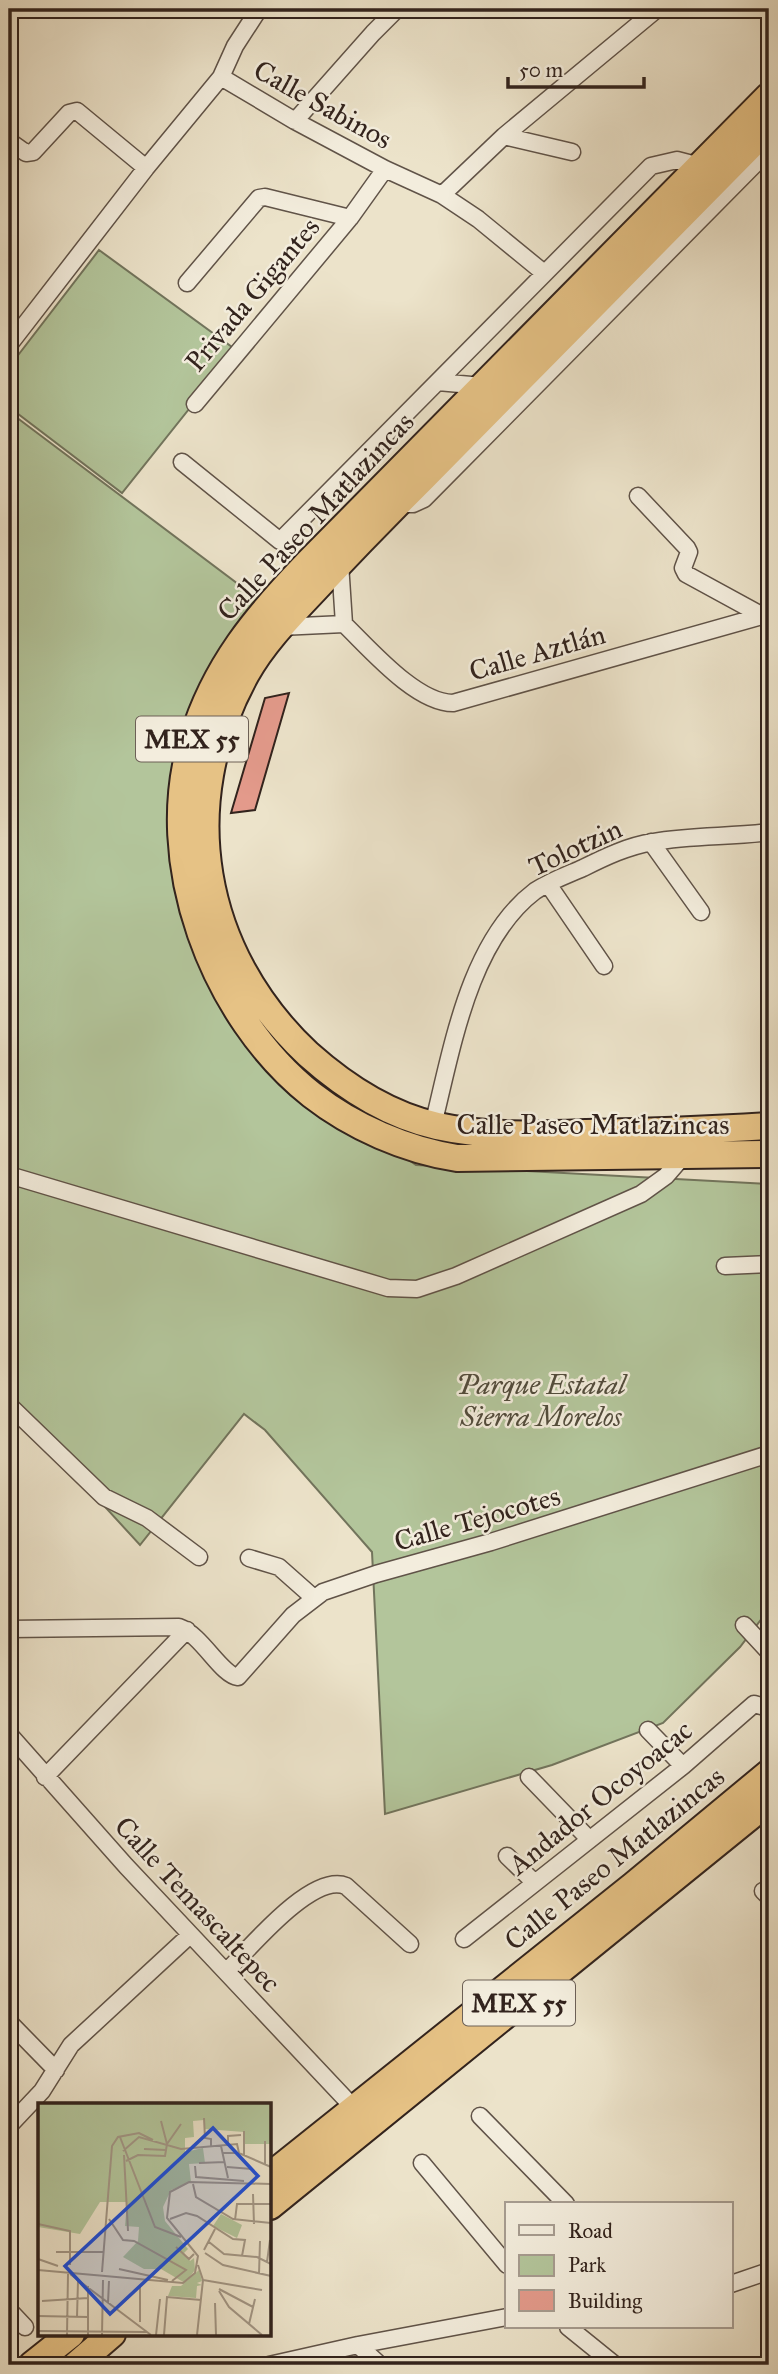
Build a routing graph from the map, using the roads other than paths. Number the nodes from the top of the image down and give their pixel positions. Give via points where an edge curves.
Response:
1 (258, 9) edge
2 (397, 9) edge
3 (657, 9) edge
4 (221, 77) junction
5 (769, 96) edge
6 (295, 121) junction
7 (769, 127) edge
8 (504, 136) junction
9 (9, 141) edge
10 (769, 150) edge
11 (572, 152) dead end
12 (700, 166) junction
13 (146, 168) junction
14 (385, 169) junction
15 (442, 195) junction
16 (350, 218) junction
17 (544, 273) junction
18 (187, 283) dead end
19 (9, 345) edge
20 (438, 382) junction
21 (482, 386) junction
22 (195, 404) dead end
23 (182, 462) dead end
24 (638, 496) dead end
25 (397, 504) junction
26 (340, 563) junction
27 (766, 615) edge
28 (344, 624) junction
29 (280, 627) junction
30 (769, 832) edge
31 (651, 842) junction
32 (548, 884) junction
33 (701, 912) dead end
34 (604, 966) dead end
35 (433, 1125) junction
36 (769, 1126) edge
37 (699, 1130) junction
38 (769, 1154) edge
39 (684, 1156) junction
40 (9, 1175) edge
41 (769, 1264) edge
42 (726, 1266) dead end
43 (9, 1405) edge
44 (769, 1454) edge
45 (199, 1557) dead end
46 (249, 1558) dead end
47 (314, 1598) junction
48 (744, 1625) dead end
49 (9, 1629) edge
50 (187, 1630) junction
51 (769, 1652) edge
52 (769, 1706) edge
53 (648, 1730) dead end
54 (9, 1734) edge
55 (683, 1766) junction
56 (769, 1773) edge
57 (45, 1777) junction
58 (529, 1777) dead end
59 (769, 1801) edge
60 (589, 1839) junction
61 (507, 1856) dead end
62 (535, 1883) junction
63 (190, 1935) junction
64 (464, 1939) dead end
65 (410, 1944) dead end
66 (226, 1972) junction
67 (9, 2022) edge
68 (56, 2070) junction
69 (353, 2107) junction
70 (480, 2116) dead end
71 (9, 2126) edge
72 (422, 2163) dead end
73 (271, 2175) edge
74 (564, 2202) edge
75 (271, 2205) edge
76 (505, 2263) edge
77 (769, 2271) edge
78 (732, 2284) edge
79 (9, 2310) edge
80 (505, 2317) edge
81 (25, 2327) dead end
82 (569, 2328) edge
83 (68, 2336) edge
84 (110, 2336) edge
85 (358, 2345) junction
86 (32, 2365) edge
87 (76, 2365) edge
88 (269, 2365) edge
89 (380, 2365) edge
90 (615, 2365) edge

1 - 4 street
2 - 6 street
3 - 8 street
4 - 6 street, Calle Sabinos
4 - 13 street, Calle Sabinos
5 - 12 highway, Calle Paseo Matlazincas / MEX 55
6 - 14 street, Calle Sabinos
7 - 25 highway, Calle Paseo Matlazincas / MEX 55
8 - 11 street
8 - 15 street
9 - 13 street via 22,151 33,152 69,113 77,111
10 - 25 street via 424,499
12 - 17 street via 677,160 651,166
12 - 21 highway, Calle Paseo Matlazincas / MEX 55
13 - 19 street, Calle Sabinos
14 - 15 street, Calle Sabinos
14 - 16 street, Privada Gigantes
15 - 17 street, Calle Sabinos
16 - 18 street, Privada Gigantes via 259,198
16 - 22 street, Privada Gigantes
17 - 20 street
20 - 21 street
20 - 23 street via 280,541
21 - 39 highway, Calle Paseo Matlazincas / MEX 55 via 268,604 225,663 195,731 183,789 180,839 191,907 206,950 256,1035 310,1093 357,1124 419,1150 457,1158
24 - 27 street via 687,548 683,568 687,574
25 - 26 highway, Calle Paseo Matlazincas / MEX 55
26 - 28 street
26 - 29 highway, Calle Paseo Matlazincas / MEX 55
27 - 28 street, Calle Aztlán via 453,703 441,703 416,691
28 - 29 street
29 - 35 highway, Calle Paseo Matlazincas / MEX 55 via 245,676 214,759 206,815 207,855 220,923 254,990 293,1040 366,1098
30 - 31 street, Tolotzin
31 - 32 street, Tolotzin
31 - 33 street
32 - 34 street
32 - 35 street, Tolotzin via 510,914 475,972
35 - 37 highway, Calle Paseo Matlazincas / MEX 55 via 516,1135
36 - 37 highway, Calle Paseo Matlazincas / MEX 55
37 - 39 street
38 - 39 highway, Calle Paseo Matlazincas / MEX 55
39 - 40 street via 641,1194 456,1276 403,1290
41 - 42 street
43 - 45 street via 104,1497 147,1518
44 - 47 street, Calle Tejocotes via 503,1539 363,1578
46 - 47 street via 279,1567
47 - 50 street, Calle Tejocotes via 235,1678
48 - 51 street
49 - 50 street via 171,1626
50 - 57 street
52 - 55 street, Andador Ocoyoacac via 754,1704
53 - 55 street
54 - 57 street, Calle Temascaltepec
55 - 60 street, Andador Ocoyoacac
56 - 69 highway, Calle Paseo Matlazincas / MEX 55
57 - 63 street, Calle Temascaltepec
58 - 60 street
59 - 75 highway, Calle Paseo Matlazincas / MEX 55
60 - 62 street, Andador Ocoyoacac
61 - 62 street
62 - 64 street, Andador Ocoyoacac
63 - 66 street, Calle Temascaltepec
63 - 68 street via 71,2045
65 - 66 street via 350,1889 335,1883 300,1899
66 - 69 street, Calle Temascaltepec
67 - 68 street
68 - 71 street
69 - 73 highway, Calle Paseo Matlazincas / MEX 55
70 - 74 street
72 - 76 street
77 - 78 street
79 - 81 street
80 - 85 street
82 - 90 street
83 - 86 highway
84 - 87 highway
85 - 88 street
85 - 89 street

